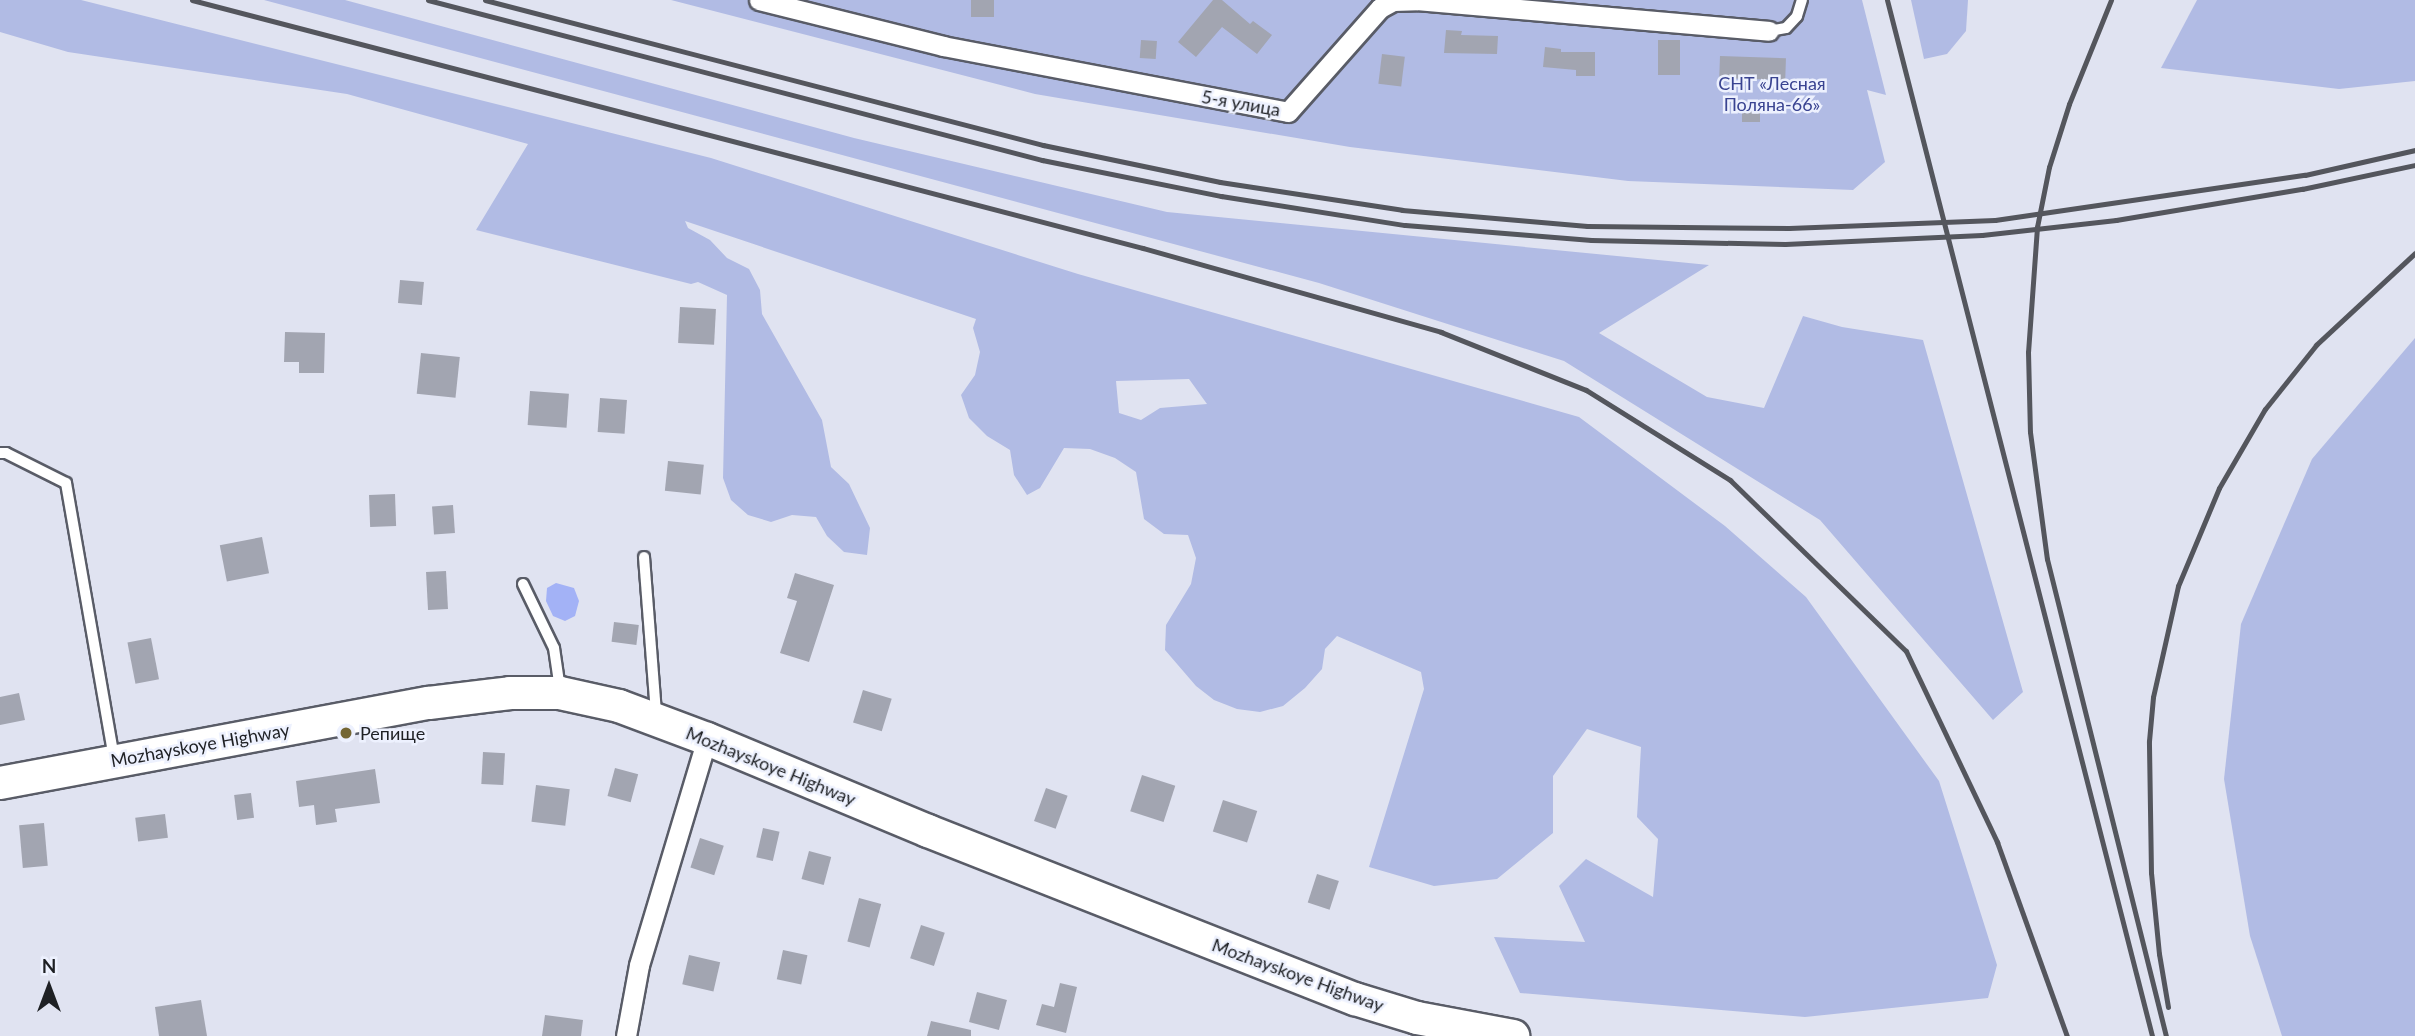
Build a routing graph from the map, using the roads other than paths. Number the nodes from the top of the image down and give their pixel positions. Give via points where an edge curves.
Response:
1 (759, 0) edge
2 (1802, 0) edge
3 (1769, 30) joint
4 (0, 453) edge
5 (644, 557) dead end
6 (523, 584) dead end
7 (560, 693) junction
8 (657, 721) junction
9 (707, 739) junction
10 (114, 761) junction
11 (0, 783) edge
12 (1452, 1031) edge
13 (626, 1036) edge
14 (1513, 1036) edge

1 - 3 street, 5-я улица via 943,46 1288,112 1380,8 1393,1
2 - 3 lane via 1797,16 1786,28
4 - 10 lane via 66,483
5 - 8 lane
6 - 7 lane via 554,648
7 - 8 main road, Mozhayskoye Highway via 619,706
7 - 10 main road, Mozhayskoye Highway via 510,693 429,703
8 - 9 main road, Mozhayskoye Highway
9 - 12 main road, Mozhayskoye Highway via 1303,980
9 - 13 street via 639,965
10 - 11 main road, Mozhayskoye Highway
12 - 14 main road, Mozhayskoye Highway

